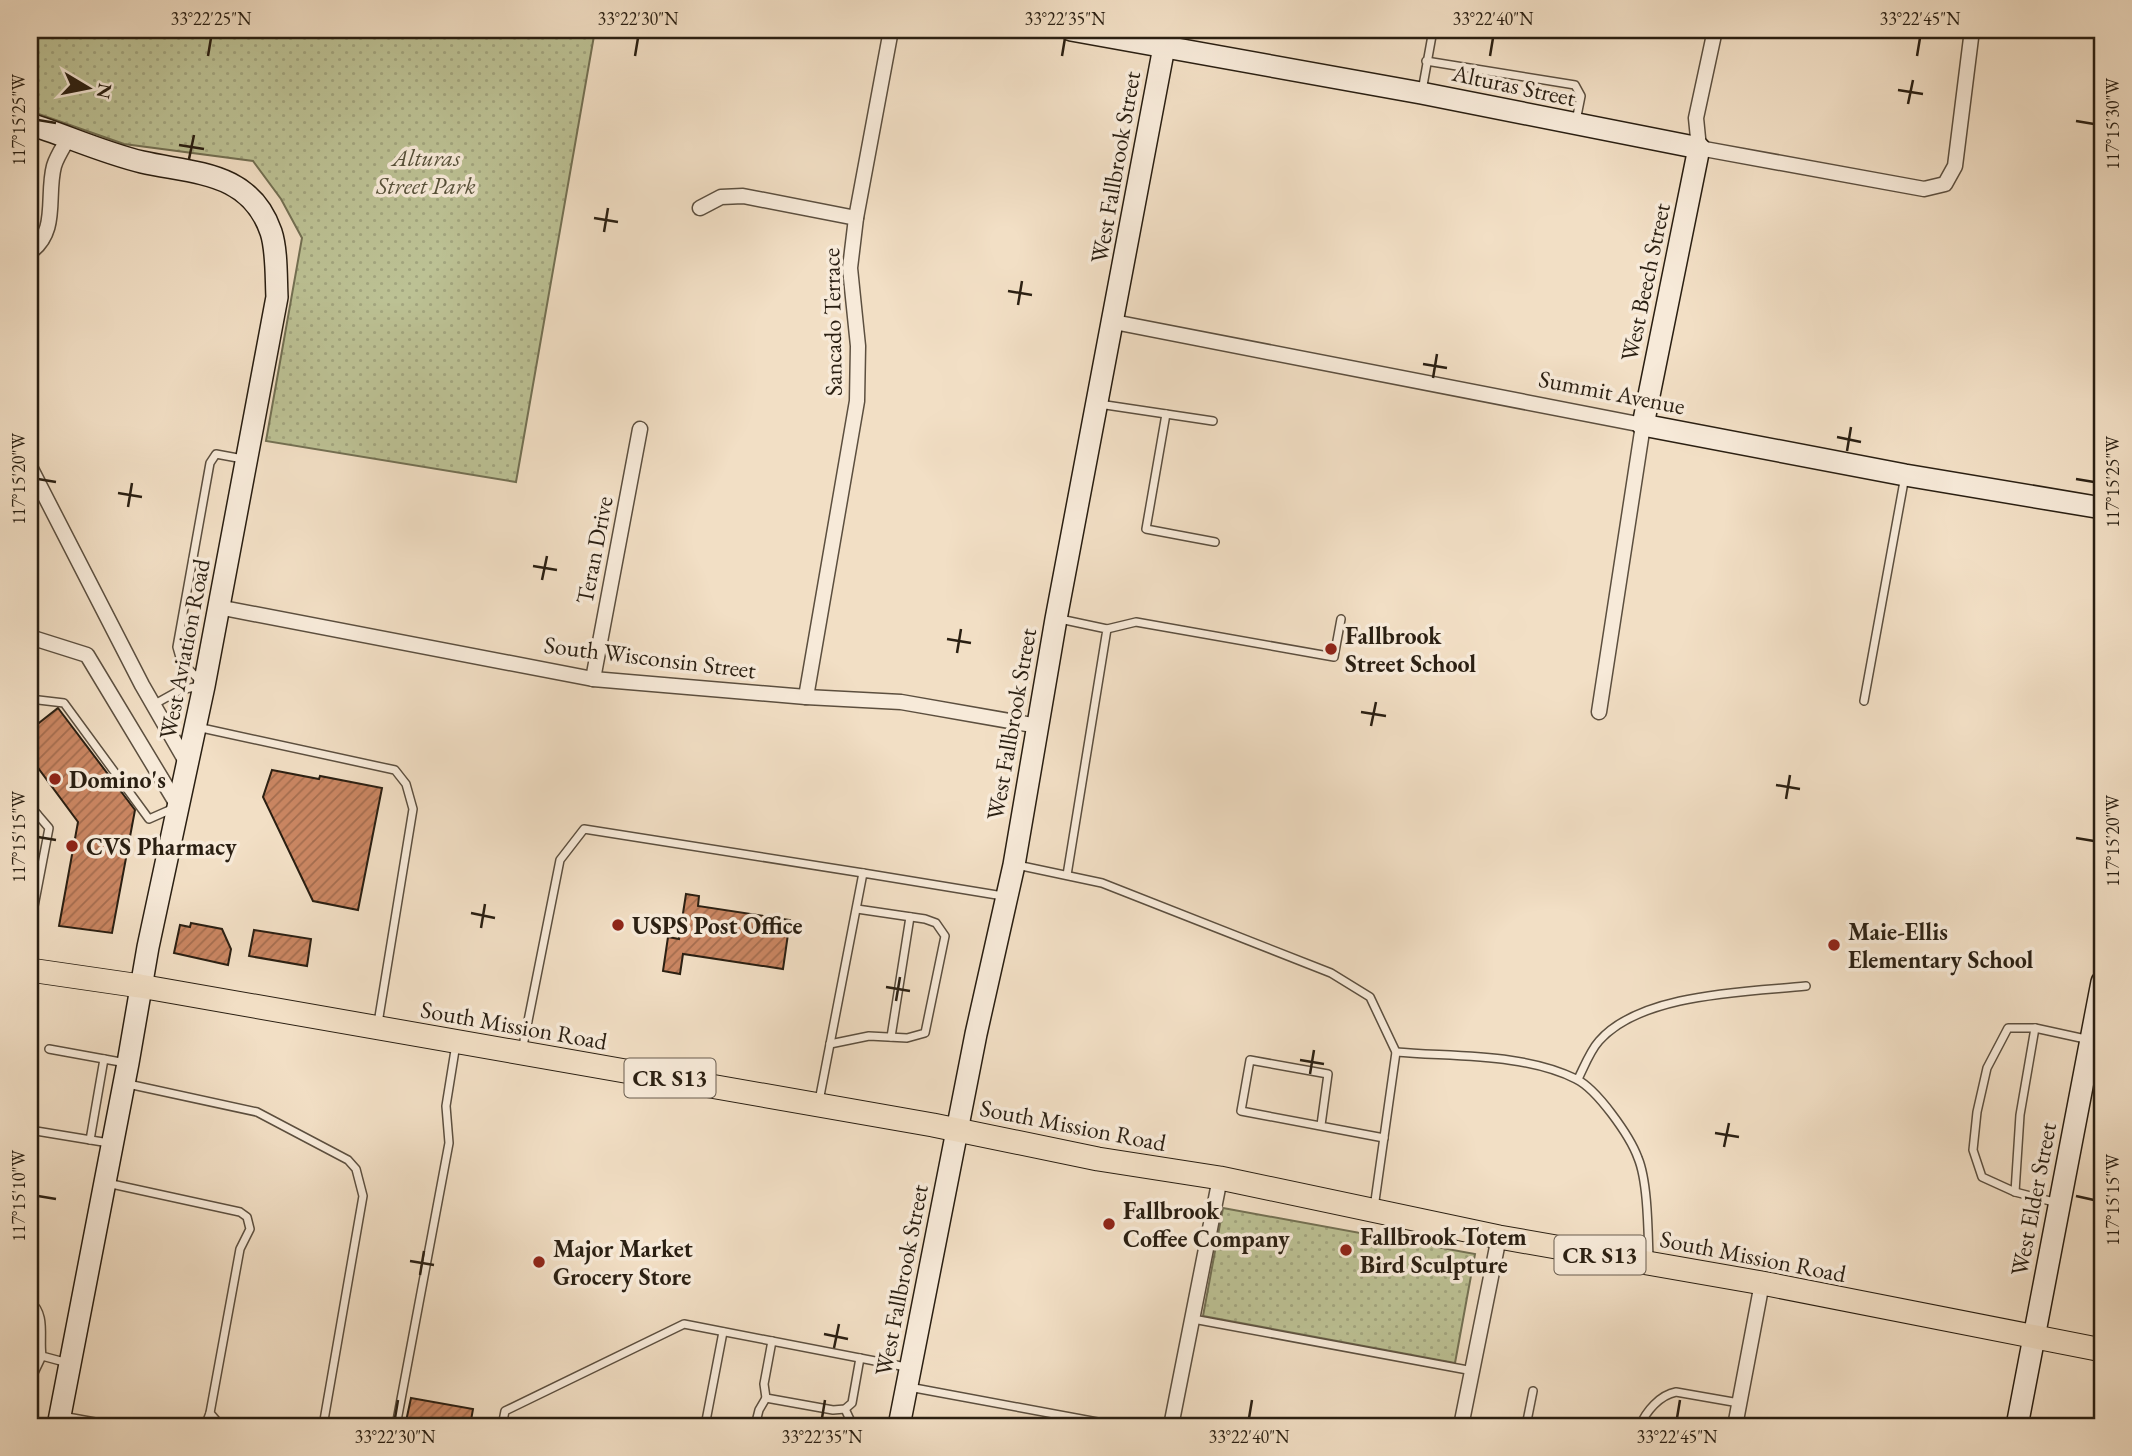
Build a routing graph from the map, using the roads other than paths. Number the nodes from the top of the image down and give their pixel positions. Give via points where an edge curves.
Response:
1 (891, 30) edge
2 (1071, 30) edge
3 (1433, 30) edge
4 (1715, 30) edge
5 (1972, 30) edge
6 (1166, 39) edge
7 (1426, 61) junction
8 (1421, 93) junction
9 (30, 124) edge
10 (1575, 125) junction
11 (69, 137) junction
12 (1699, 148) junction
13 (700, 208) dead end
14 (856, 218) junction
15 (30, 252) edge
16 (1114, 322) junction
17 (1098, 404) junction
18 (1166, 414) junction
19 (1213, 421) dead end
20 (1643, 425) junction
21 (640, 429) dead end
22 (247, 460) junction
23 (30, 467) edge
24 (1905, 475) junction
25 (2102, 508) edge
26 (1215, 542) dead end
27 (218, 607) junction
28 (1340, 618) dead end
29 (1056, 619) junction
30 (1107, 629) junction
31 (30, 637) edge
32 (593, 679) junction
33 (204, 686) junction
34 (806, 697) junction
35 (30, 699) edge
36 (1864, 701) dead end
37 (153, 705) junction
38 (1599, 712) dead end
39 (196, 726) junction
40 (1038, 726) junction
41 (188, 765) junction
42 (30, 806) edge
43 (178, 806) junction
44 (34, 814) edge
45 (1014, 865) junction
46 (863, 873) junction
47 (1067, 875) junction
48 (1007, 897) junction
49 (856, 909) junction
50 (910, 917) junction
51 (30, 927) edge
52 (30, 970) edge
53 (2102, 982) edge
54 (140, 986) junction
55 (1806, 986) dead end
56 (377, 1028) junction
57 (2035, 1028) junction
58 (891, 1037) junction
59 (2092, 1040) junction
60 (456, 1041) junction
61 (831, 1044) junction
62 (49, 1049) dead end
63 (1396, 1052) junction
64 (522, 1053) junction
65 (104, 1059) junction
66 (2095, 1063) edge
67 (126, 1073) junction
68 (1578, 1079) junction
69 (818, 1104) junction
70 (1321, 1125) junction
71 (30, 1130) edge
72 (957, 1130) junction
73 (1384, 1138) junction
74 (90, 1140) junction
75 (113, 1144) junction
76 (1220, 1178) junction
77 (105, 1182) junction
78 (2015, 1192) junction
79 (2058, 1203) junction
80 (1373, 1212) junction
81 (1499, 1237) junction
82 (1650, 1263) junction
83 (1762, 1283) junction
84 (30, 1301) edge
85 (1192, 1319) junction
86 (723, 1332) junction
87 (2034, 1338) junction
88 (772, 1341) junction
89 (2102, 1350) edge
90 (42, 1356) junction
91 (860, 1358) junction
92 (71, 1364) junction
93 (1473, 1371) junction
94 (909, 1377) junction
95 (30, 1390) edge
96 (1533, 1391) dead end
97 (766, 1398) junction
98 (1740, 1403) junction
99 (845, 1409) junction
100 (210, 1413) junction
101 (59, 1421) edge
102 (117, 1426) edge
103 (205, 1426) edge
104 (221, 1426) edge
105 (244, 1426) edge
106 (250, 1426) edge
107 (323, 1426) edge
108 (396, 1426) edge
109 (502, 1426) edge
110 (705, 1426) edge
111 (755, 1426) edge
112 (853, 1426) edge
113 (899, 1426) edge
114 (1118, 1426) edge
115 (1171, 1426) edge
116 (1461, 1426) edge
117 (1526, 1426) edge
118 (1640, 1426) edge
119 (1735, 1426) edge
120 (1914, 1426) edge
121 (1941, 1426) edge
122 (2017, 1426) edge

1 - 14 street, Sancado Terrace
2 - 6 street, Alturas Street
3 - 7 lane
4 - 12 street, West Beech Street via 1696,118
5 - 12 street, Alturas Street via 1955,166 1945,184 1924,189
6 - 8 street, Alturas Street
6 - 16 street, West Fallbrook Street
7 - 8 lane
7 - 10 lane via 1575,85 1581,96
8 - 10 street, Alturas Street
9 - 11 street, West Aviation Road
10 - 12 street, Alturas Street
11 - 15 street via 54,166 50,216 41,244
11 - 22 street, West Aviation Road via 140,161 233,183 254,202 271,233 277,297
12 - 20 street, West Beech Street
13 - 14 street via 721,198 743,196
14 - 34 street, Sancado Terrace via 850,268 859,346 857,401
16 - 17 street, West Fallbrook Street
16 - 20 street, Summit Avenue
17 - 18 lane
17 - 29 street, West Fallbrook Street
18 - 19 lane
18 - 26 lane via 1146,529
20 - 24 street, Summit Avenue
20 - 38 street, West Beech Street
21 - 32 street, Teran Drive
22 - 27 street, West Aviation Road
22 - 33 lane via 216,454 210,463 177,647 181,661
23 - 37 street
24 - 25 street, Summit Avenue
24 - 36 lane
27 - 32 street, South Wisconsin Street
27 - 33 street, West Aviation Road
28 - 30 lane via 1334,657 1136,622
29 - 30 lane
29 - 40 street, West Fallbrook Street
30 - 47 lane
31 - 43 street via 87,655
32 - 34 street, South Wisconsin Street
33 - 37 lane via 180,690
33 - 39 street, West Aviation Road
34 - 40 street, South Wisconsin Street via 901,702
35 - 43 lane via 64,704 149,819
37 - 41 street
39 - 41 street, West Aviation Road
39 - 56 lane via 395,770 407,784 413,809
40 - 45 street, West Fallbrook Street
41 - 43 street, West Aviation Road
42 - 44 lane
43 - 54 street, West Aviation Road
44 - 51 lane via 49,828
45 - 47 lane
45 - 48 street, West Fallbrook Street
46 - 48 lane
46 - 49 lane
46 - 64 lane via 584,829 560,860
47 - 63 lane via 1102,883 1331,973 1370,997
48 - 72 street, West Fallbrook Street
49 - 50 lane
49 - 61 lane
50 - 58 lane
50 - 58 lane via 936,923 945,936 925,1033
52 - 54 main road, South Mission Road / CR S13
53 - 59 street, West Elder Street
54 - 56 main road, South Mission Road / CR S13
54 - 67 street, West Aviation Road
55 - 68 lane via 1679,1001 1634,1014 1599,1041
56 - 60 main road, South Mission Road / CR S13
57 - 59 lane
57 - 78 lane via 2020,1115
57 - 78 lane via 2008,1028 1987,1068 1977,1112 1973,1150 1982,1177
58 - 61 lane via 869,1036
59 - 66 street, West Elder Street
60 - 64 main road, South Mission Road / CR S13
60 - 108 lane via 446,1106 449,1143
61 - 69 lane
62 - 65 lane
63 - 68 lane via 1523,1062
63 - 73 lane
64 - 69 main road, South Mission Road / CR S13
65 - 67 lane
65 - 74 lane
66 - 79 street, West Elder Street
67 - 75 street, West Aviation Road
67 - 107 lane via 257,1112 348,1160 356,1169 363,1196
68 - 82 lane via 1616,1118 1639,1159
69 - 72 main road, South Mission Road / CR S13
70 - 70 lane via 1328,1073 1250,1060 1241,1111
70 - 73 lane
71 - 74 lane
72 - 76 main road, South Mission Road / CR S13
72 - 94 street, West Fallbrook Street
73 - 80 lane
74 - 75 lane
75 - 77 street, West Aviation Road
76 - 80 main road, South Mission Road / CR S13
76 - 85 street
77 - 92 street, West Aviation Road
77 - 100 lane via 247,1217 250,1229 240,1249
78 - 79 lane
79 - 87 street, West Elder Street
80 - 81 main road, South Mission Road / CR S13
81 - 82 main road, South Mission Road / CR S13
81 - 93 street
82 - 83 main road, South Mission Road / CR S13
83 - 87 main road, South Mission Road / CR S13
83 - 98 street
84 - 90 lane via 42,1322
85 - 93 lane
85 - 115 street
86 - 88 lane
86 - 109 lane via 684,1324 505,1411
86 - 110 lane
87 - 89 main road, South Mission Road / CR S13
87 - 122 street, West Elder Street
88 - 91 lane
88 - 97 lane
90 - 92 lane
90 - 95 lane
91 - 94 lane
91 - 99 lane via 852,1403
92 - 101 street, West Aviation Road
93 - 116 street
94 - 113 street, West Fallbrook Street
94 - 114 lane
96 - 117 lane
97 - 99 lane
97 - 111 lane
98 - 118 lane via 1666,1393
98 - 119 street
99 - 112 lane
100 - 103 lane
100 - 104 lane
101 - 102 lane
105 - 106 lane
120 - 121 lane

